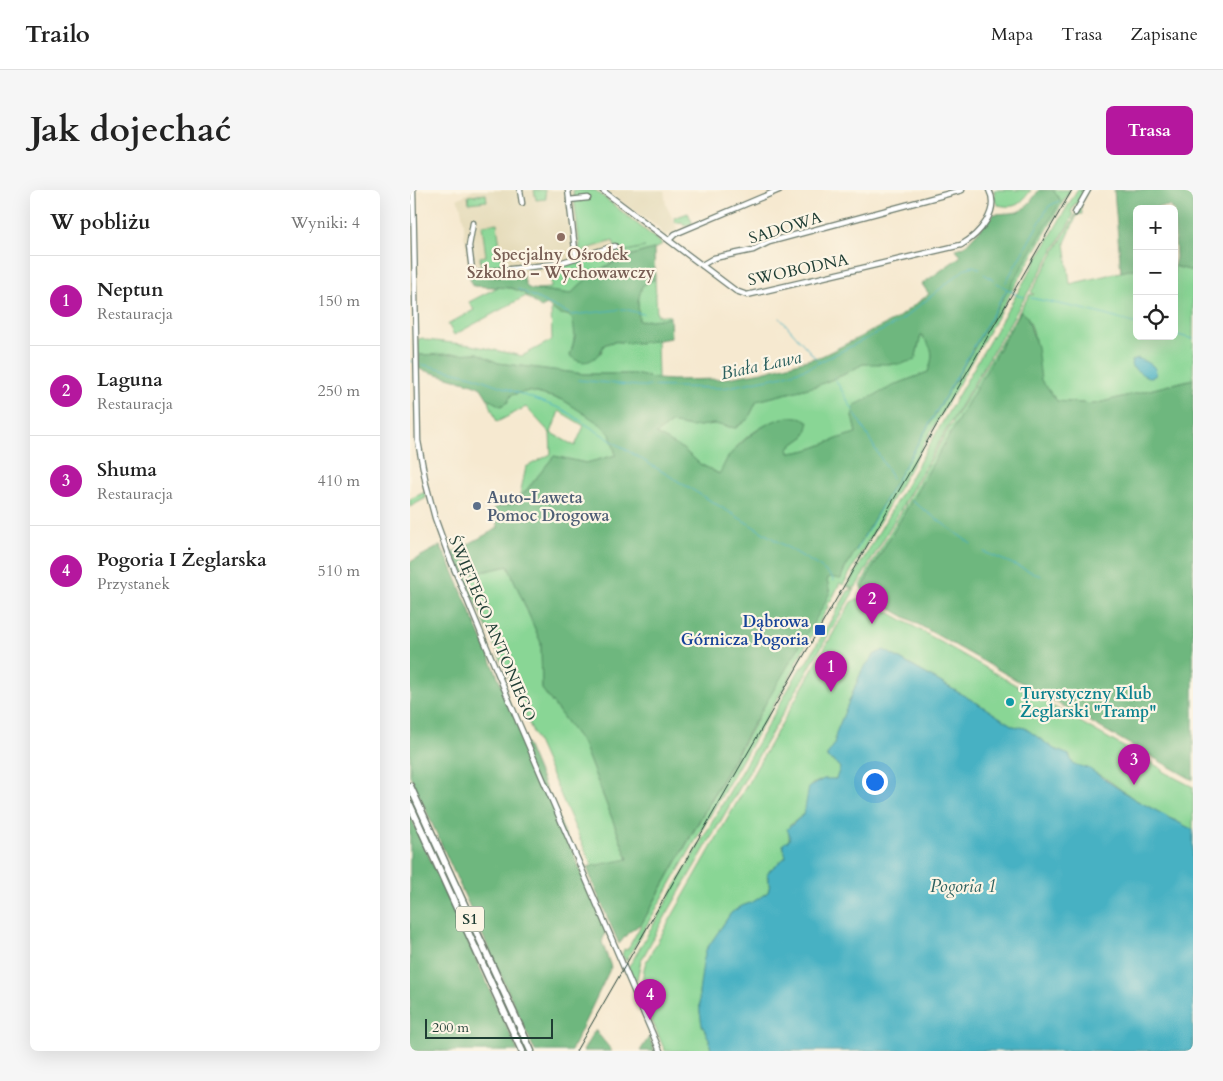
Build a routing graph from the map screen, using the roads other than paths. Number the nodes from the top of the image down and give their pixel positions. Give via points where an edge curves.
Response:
1 (413, 190) edge
2 (520, 190) edge
3 (568, 190) edge
4 (602, 190) edge
5 (779, 190) edge
6 (962, 190) edge
7 (989, 190) edge
8 (1088, 190) edge
9 (588, 198) dead end
10 (569, 200) junction
11 (522, 203) dead end
12 (1075, 213) dead end
13 (473, 223) dead end
14 (668, 240) junction
15 (615, 246) dead end
16 (576, 258) junction
17 (702, 265) junction
18 (410, 786) edge
19 (410, 805) edge
20 (522, 1051) edge
21 (531, 1051) edge
22 (660, 1051) edge

1 - 22 street, ŚWIĘTEGO ANTONIEGO via 418,441 435,518
2 - 11 street
3 - 10 street
4 - 14 street, SWOBODNA
5 - 14 street via 675,234
6 - 17 street, SADOWA via 769,242 753,250 714,258
7 - 17 street, SWOBODNA via 993,204 988,218 971,239 957,246 748,295 736,291
8 - 12 street
9 - 10 street
10 - 16 street
13 - 16 street via 469,246 472,270 476,273 556,264
14 - 17 street, SWOBODNA
15 - 16 street
18 - 21 highway, S1
19 - 20 highway, S1

